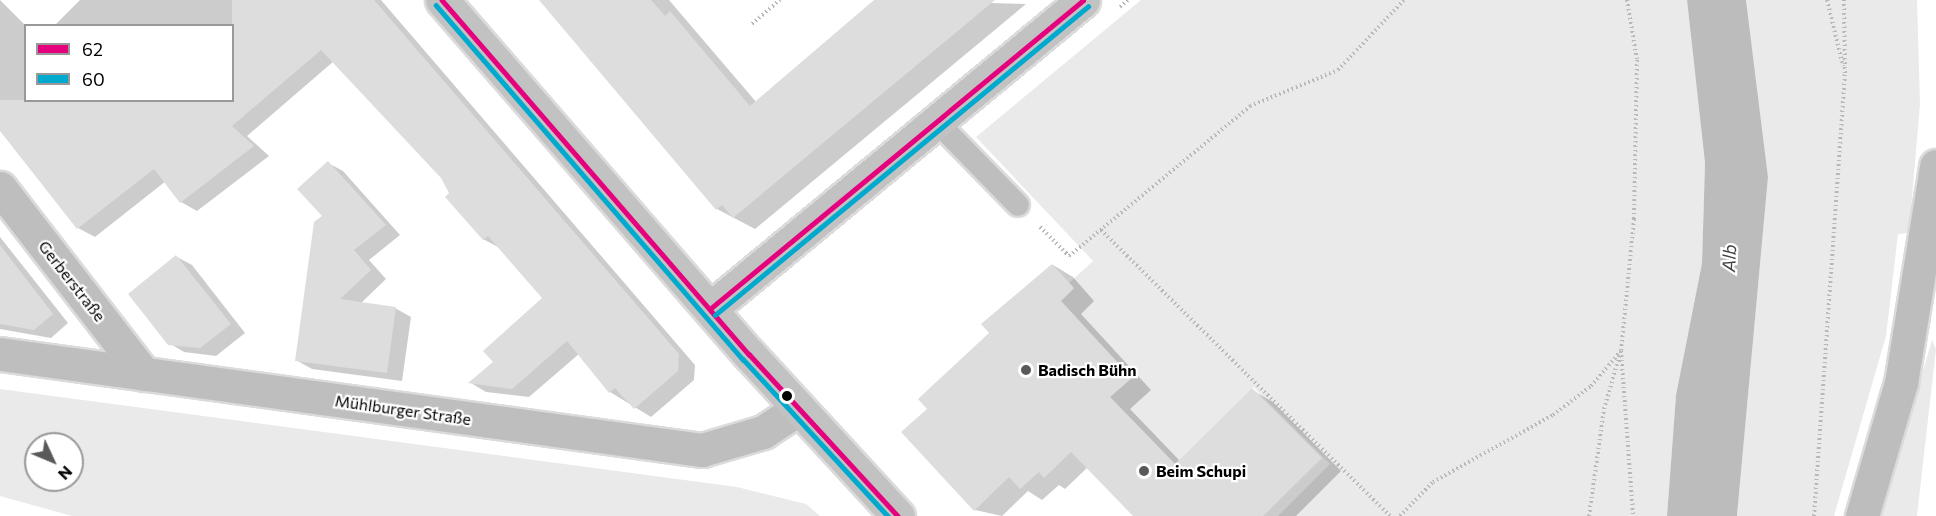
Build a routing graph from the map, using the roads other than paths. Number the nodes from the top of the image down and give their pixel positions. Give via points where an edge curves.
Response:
1 (442, 0) edge
2 (1083, 0) edge
3 (936, 122) junction
4 (1936, 166) edge
5 (0, 188) edge
6 (1018, 205) road end
7 (710, 309) junction
8 (0, 354) edge
9 (144, 374) junction
10 (798, 409) junction
11 (898, 516) edge
12 (1862, 516) edge

1 - 7 street
2 - 3 street
3 - 6 lane
3 - 7 street
4 - 12 highway via 1915,304 1884,452
5 - 9 street, Gerberstraße
7 - 10 street
8 - 9 street, Mühlburger Straße
9 - 10 street, Mühlburger Straße via 702,450 763,432
10 - 11 street

